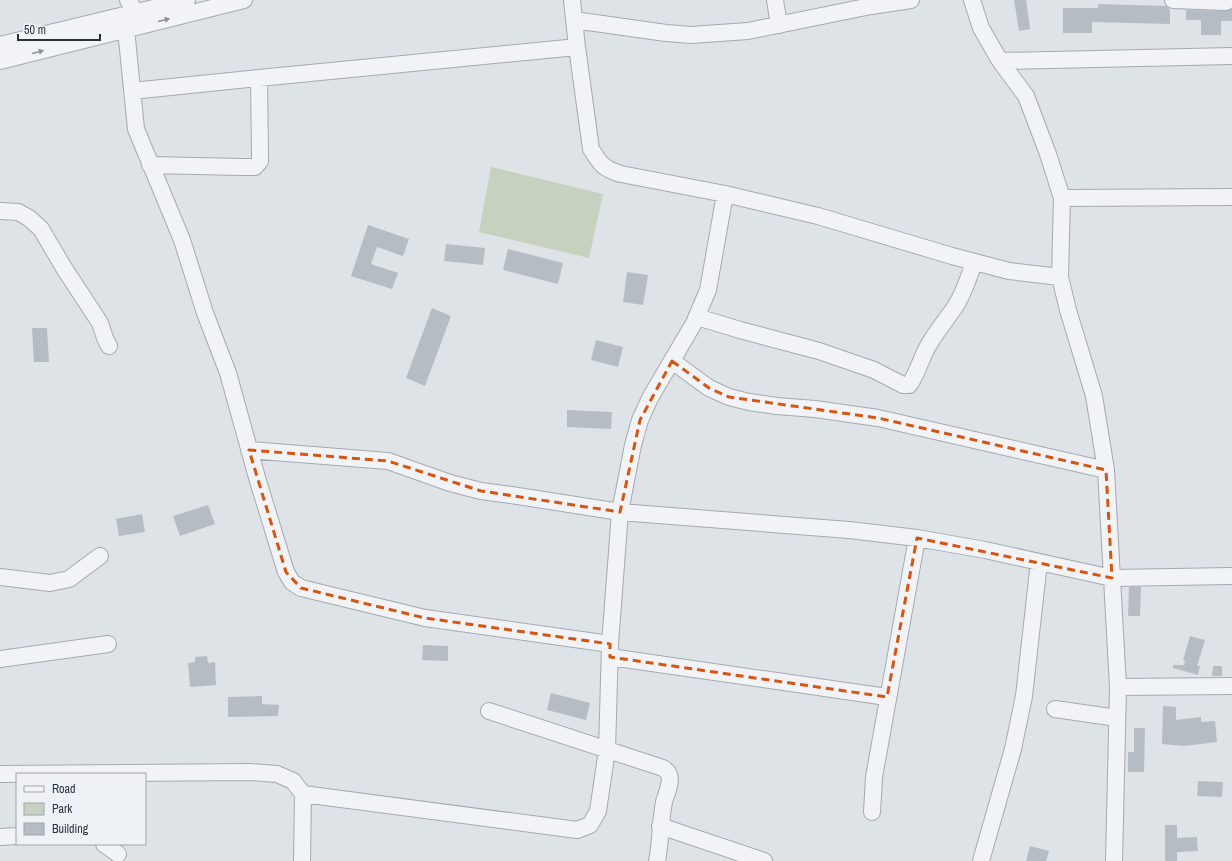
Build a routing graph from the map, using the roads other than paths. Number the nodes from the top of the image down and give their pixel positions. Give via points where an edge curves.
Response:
1 (187, 0) edge
2 (244, 0) edge
3 (572, 0) edge
4 (775, 0) edge
5 (911, 0) edge
6 (972, 0) edge
7 (1173, 0) edge
8 (1226, 2) dead end
9 (210, 4) edge
10 (131, 16) edge
11 (574, 20) junction
12 (779, 25) junction
13 (0, 44) edge
14 (577, 47) junction
15 (1232, 56) edge
16 (1000, 61) junction
17 (0, 62) edge
18 (259, 78) junction
19 (132, 92) junction
20 (150, 165) junction
21 (725, 194) junction
22 (1232, 197) edge
23 (1062, 198) junction
24 (0, 210) edge
25 (974, 262) junction
26 (1060, 277) junction
27 (696, 317) junction
28 (109, 346) dead end
29 (672, 362) junction
30 (249, 450) junction
31 (1106, 470) junction
32 (620, 512) junction
33 (917, 538) junction
34 (100, 556) dead end
35 (1039, 562) junction
36 (1232, 576) edge
37 (0, 577) edge
38 (1112, 578) junction
39 (108, 644) dead end
40 (610, 650) junction
41 (0, 659) edge
42 (1232, 686) edge
43 (1118, 687) junction
44 (887, 697) junction
45 (1055, 709) dead end
46 (489, 712) dead end
47 (1117, 718) junction
48 (608, 750) junction
49 (112, 773) edge
50 (0, 774) edge
51 (16, 774) edge
52 (303, 794) junction
53 (872, 812) dead end
54 (660, 826) junction
55 (0, 836) edge
56 (16, 836) edge
57 (106, 845) edge
58 (118, 853) edge
59 (302, 861) edge
60 (657, 861) edge
61 (764, 861) edge
62 (981, 861) edge
63 (1114, 861) edge

1 - 10 street
2 - 9 street
3 - 11 street
4 - 12 street
5 - 12 street
6 - 16 street via 981,28
7 - 8 street
10 -> 9 street
10 - 13 street
17 -> 10 street
10 - 19 street
11 - 12 street via 691,35 748,31
11 - 14 street
14 - 18 street
14 - 21 street via 591,149 607,170
15 - 16 street
16 - 23 street via 1026,96
18 - 19 street
18 - 20 street via 260,161 255,167
19 - 20 street via 136,129
20 - 30 street via 182,240 228,373
21 - 25 street via 818,216
21 - 27 street via 708,290
22 - 23 street
23 - 26 street
24 - 28 street via 18,212 41,229 100,323
25 - 26 street via 1009,271
25 - 27 street via 963,292 928,345 909,385 903,385 874,370 819,351
26 - 31 street via 1094,396
27 - 29 street
29 - 31 street via 709,388 749,402 878,418
29 - 32 street via 640,420
30 - 32 street via 388,461 481,492 511,494
30 - 40 street via 286,572 292,582 301,588 425,618
31 - 38 street
32 - 33 street via 849,530
32 - 40 street
33 - 35 street
33 - 44 street
34 - 37 street via 69,580 50,583
35 - 38 street
35 - 62 street via 1022,704 1013,749
36 - 38 street
38 - 43 street
39 - 41 street
40 - 44 street
40 - 48 street
42 - 43 street
43 - 47 street
44 - 53 street via 874,777
45 - 47 street
46 - 48 street
47 - 63 street
48 - 52 street via 598,810 590,825 577,830
48 - 54 street via 667,771 670,776
49 - 52 street via 277,774 293,781
50 - 51 street
52 - 59 street
54 - 60 street
54 - 61 street
55 - 56 street
57 - 58 street

